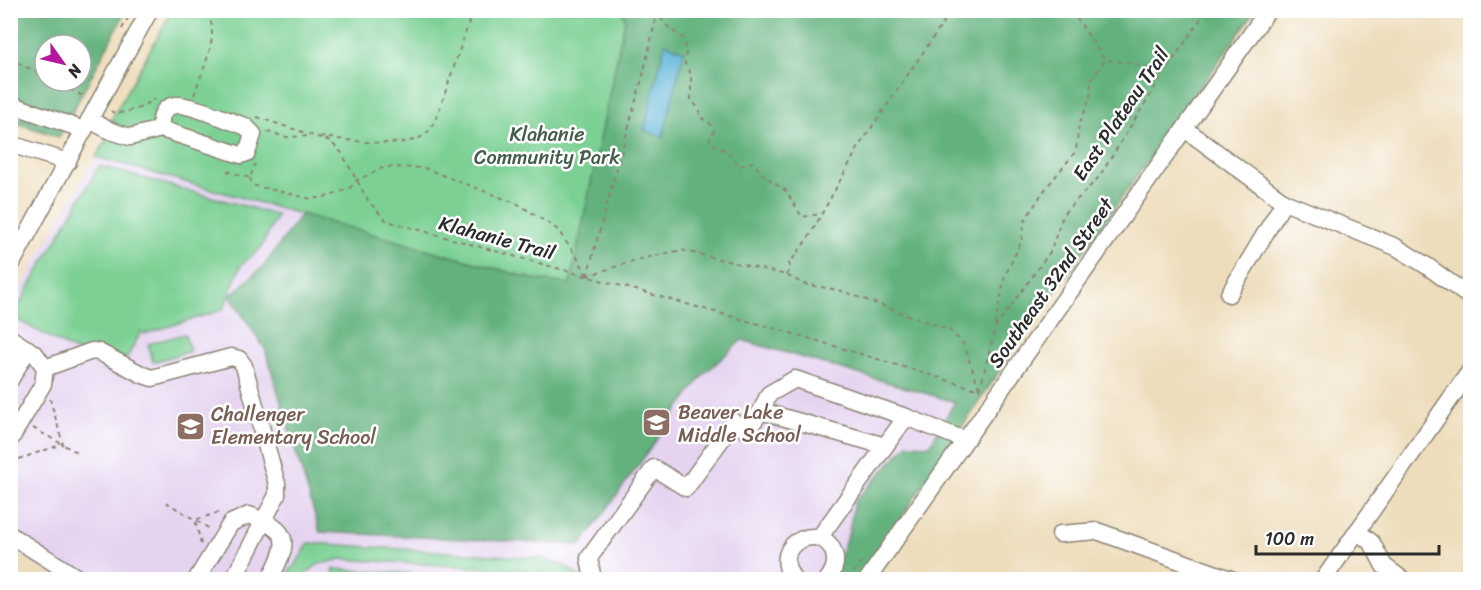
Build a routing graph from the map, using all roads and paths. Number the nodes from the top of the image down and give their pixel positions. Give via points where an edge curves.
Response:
1 (150, 10) edge
2 (206, 10) edge
3 (473, 10) edge
4 (952, 10) edge
5 (1071, 10) edge
6 (1207, 10) edge
7 (1268, 10) edge
8 (655, 11) edge
9 (10, 59) edge
10 (1105, 60) junction
11 (33, 70) edge
12 (1162, 76) junction
13 (77, 93) edge
14 (156, 98) dead end
15 (198, 99) dead end
16 (10, 104) edge
17 (98, 104) junction
18 (257, 117) dead end
19 (87, 125) junction
20 (161, 129) junction
21 (1185, 129) junction
22 (264, 131) dead end
23 (316, 136) junction
24 (10, 144) edge
25 (68, 162) junction
26 (246, 170) dead end
27 (357, 180) junction
28 (1284, 202) junction
29 (820, 214) junction
30 (17, 242) edge
31 (10, 267) edge
32 (786, 275) junction
33 (587, 276) junction
34 (1229, 294) dead end
35 (1470, 297) edge
36 (995, 328) junction
37 (10, 338) edge
38 (28, 349) junction
39 (45, 368) junction
40 (1470, 372) edge
41 (10, 380) edge
42 (980, 390) junction
43 (48, 393) dead end
44 (761, 411) junction
45 (906, 417) junction
46 (30, 426) dead end
47 (10, 440) edge
48 (966, 440) junction
49 (63, 444) junction
50 (885, 446) junction
51 (80, 454) dead end
52 (10, 462) edge
53 (166, 502) dead end
54 (225, 511) dead end
55 (195, 520) junction
56 (266, 521) junction
57 (1357, 531) junction
58 (215, 532) dead end
59 (1060, 534) dead end
60 (10, 535) edge
61 (819, 538) junction
62 (203, 553) dead end
63 (81, 579) edge
64 (196, 579) edge
65 (233, 579) edge
66 (269, 579) edge
67 (593, 579) edge
68 (794, 579) edge
69 (827, 579) edge
70 (867, 579) edge
71 (1233, 579) edge
72 (1323, 579) edge
73 (1403, 579) edge

1 - 17 street
2 - 15 path via 212,19 211,43 193,98
3 - 23 path via 434,123 424,135 394,142
4 - 29 path via 867,134
5 - 10 path
6 - 12 path, East Plateau Trail
7 - 21 street, Southeast 32nd Street
8 - 29 path via 684,39 691,100 700,110 699,117 713,127 710,142 740,166 753,162 764,176 786,191 802,217
8 - 33 path via 643,75
9 - 11 path
10 - 12 path via 1133,63
10 - 36 path via 1091,80 1076,151 1025,220 1022,242 1005,276
12 - 36 path, East Plateau Trail via 1100,177 1064,213 1050,252
13 - 17 path
14 - 17 path via 137,109 116,114
16 - 19 street
17 - 19 street
18 - 23 path, Klahanie Trail
19 - 20 street via 130,136
19 - 25 street
20 - 20 street via 241,155 247,153 253,134 245,126 178,104 160,117
21 - 28 street
21 - 48 street, Southeast 32nd Street
22 - 23 path
23 - 27 path, Klahanie Trail via 330,141 341,152
24 - 25 street
25 - 30 street
26 - 27 path via 252,185 312,199 350,188
27 - 33 path, Klahanie Trail via 369,202 387,221
27 - 33 path via 385,167 424,168 518,204 557,229
28 - 34 street
28 - 35 street via 1396,247
29 - 32 path
30 - 31 street
32 - 33 path via 681,250
32 - 42 path via 949,330 963,344
33 - 42 path, Klahanie Trail
36 - 42 path, East Plateau Trail
37 - 38 street
38 - 39 street
38 - 41 street
39 - 47 street via 43,384
39 - 56 street via 92,351 152,378 231,357 239,359 277,484 278,495
40 - 57 street
43 - 49 path
44 - 45 street via 769,394 795,380
44 - 50 street
44 - 67 street via 747,431 734,422 686,488 654,468 589,558
45 - 48 street
45 - 50 street
46 - 49 path
48 - 70 street, Southeast 32nd Street
49 - 51 path
49 - 52 path
50 - 61 street
53 - 55 path
54 - 55 path
55 - 58 path
55 - 62 path
56 - 64 street via 249,515 231,523
56 - 65 street
56 - 66 street via 279,531 285,545
57 - 72 street
57 - 73 street via 1372,543 1384,566
59 - 71 street via 1097,531
60 - 63 street
61 - 68 street via 802,538 789,549 786,565
61 - 69 street via 834,555 833,571

